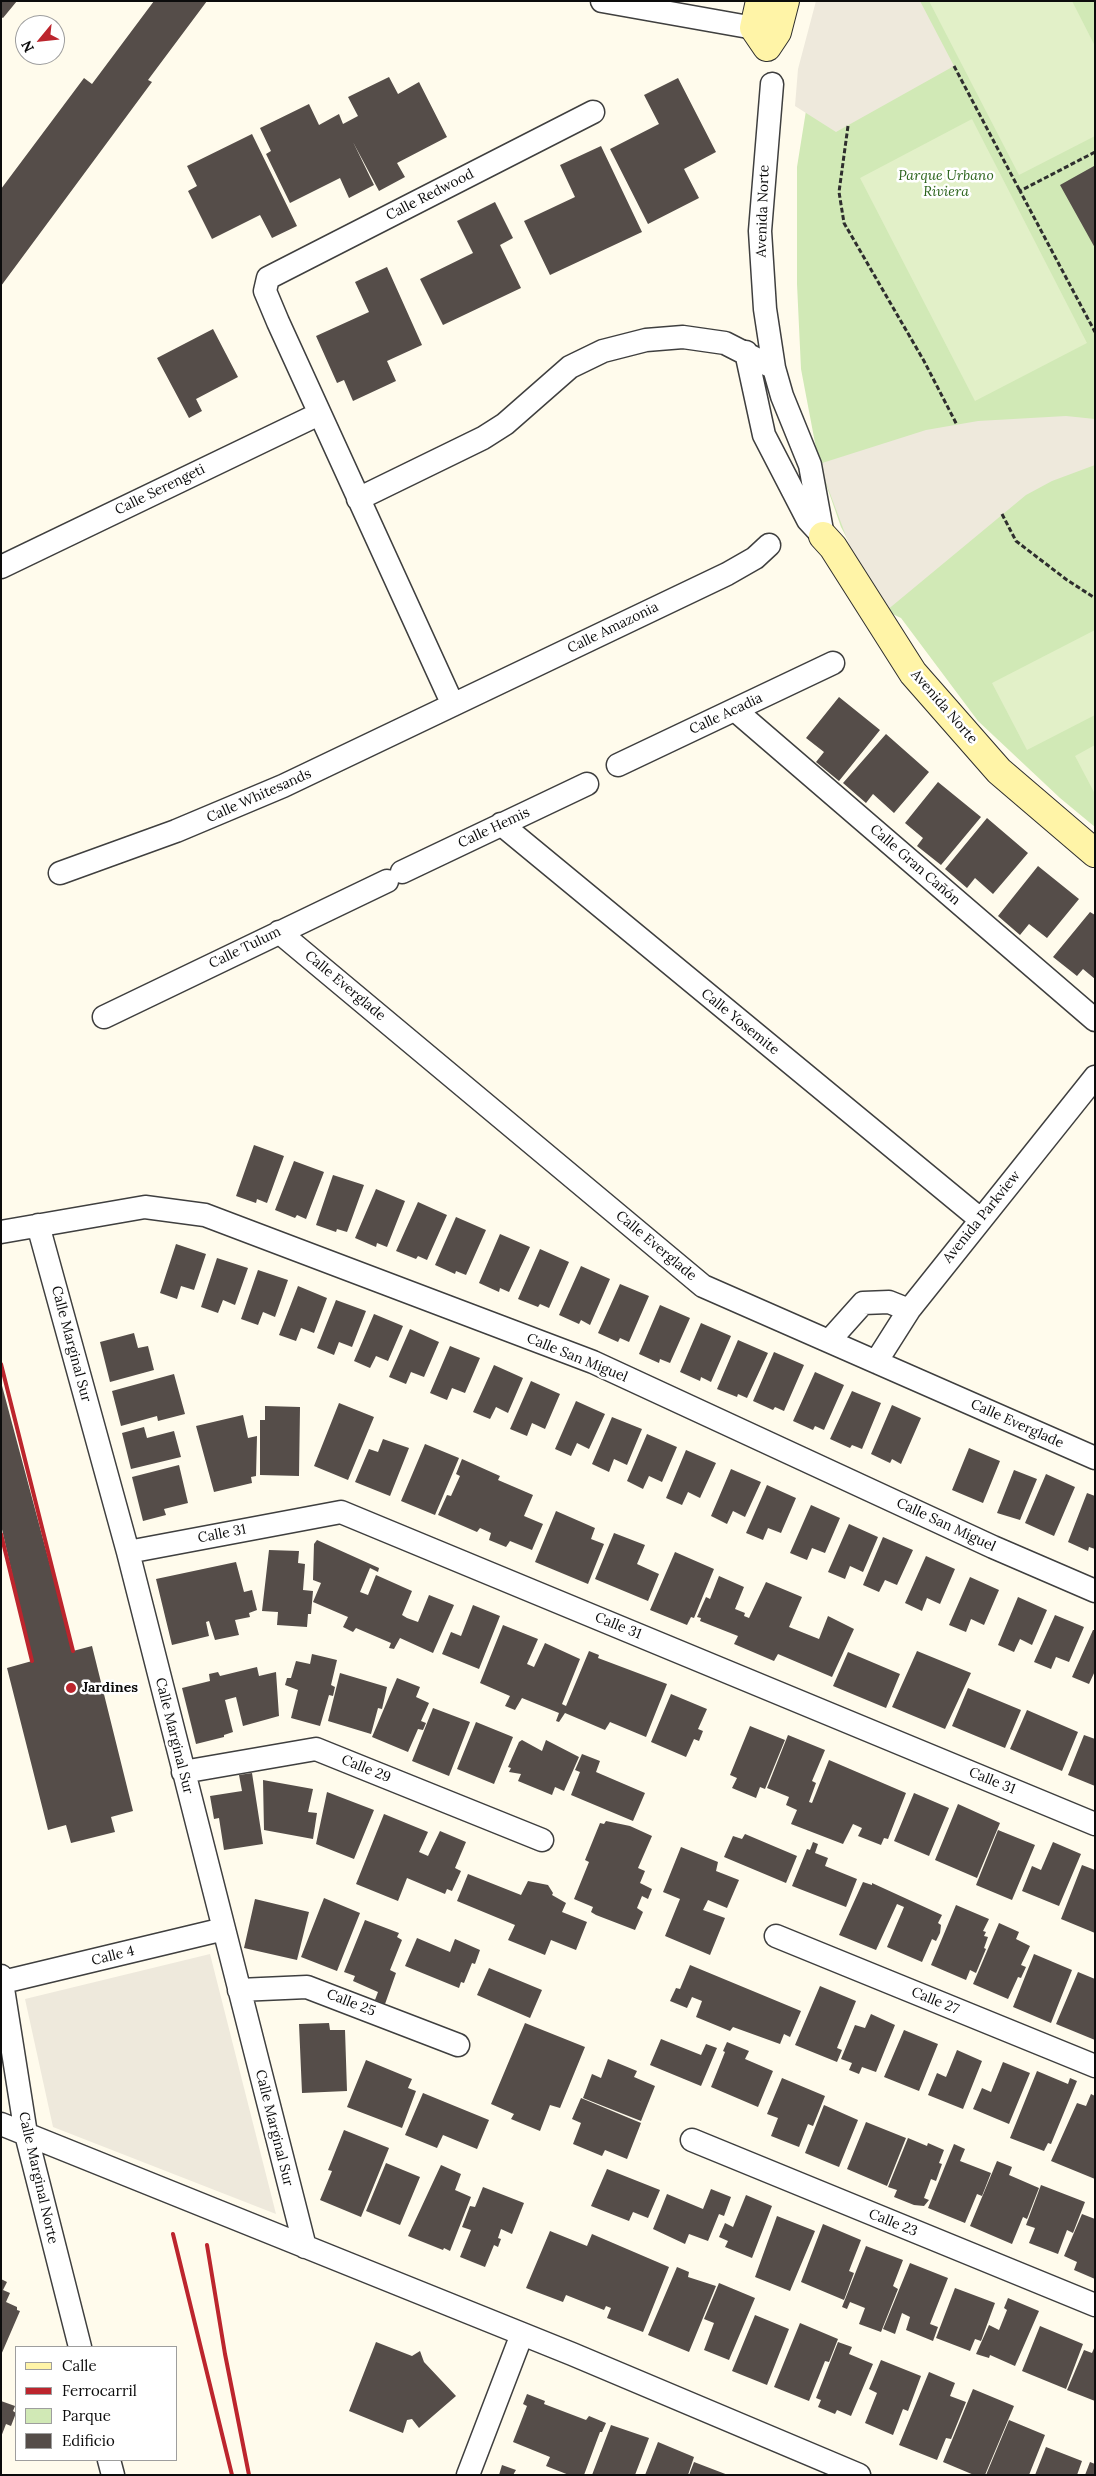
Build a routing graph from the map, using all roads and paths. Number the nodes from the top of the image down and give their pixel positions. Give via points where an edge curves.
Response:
1 (602, 1) edge
2 (760, 1) edge
3 (785, 1) edge
4 (766, 36) junction
5 (954, 66) dead end
6 (772, 84) dead end
7 (593, 112) dead end
8 (848, 126) dead end
9 (1095, 152) edge
10 (1020, 191) junction
11 (1095, 332) edge
12 (746, 352) junction
13 (774, 368) junction
14 (319, 414) junction
15 (957, 425) dead end
16 (358, 499) junction
17 (1002, 514) dead end
18 (823, 536) junction
19 (769, 545) dead end
20 (1, 567) edge
21 (1095, 598) edge
22 (833, 663) dead end
23 (453, 705) junction
24 (735, 710) junction
25 (618, 765) dead end
26 (587, 784) dead end
27 (501, 824) junction
28 (1095, 853) edge
29 (60, 873) dead end
30 (394, 877) joint
31 (279, 932) junction
32 (104, 1017) dead end
33 (1095, 1020) edge
34 (1095, 1078) edge
35 (980, 1219) junction
36 (38, 1225) junction
37 (1, 1232) edge
38 (909, 1310) junction
39 (829, 1341) junction
40 (876, 1362) junction
41 (1095, 1458) edge
42 (128, 1552) junction
43 (1095, 1591) edge
44 (184, 1772) junction
45 (1095, 1824) edge
46 (542, 1840) dead end
47 (224, 1929) junction
48 (776, 1936) dead end
49 (2, 1979) edge
50 (239, 1990) junction
51 (458, 2045) dead end
52 (1095, 2066) edge
53 (1, 2124) edge
54 (26, 2134) junction
55 (692, 2140) dead end
56 (305, 2247) junction
57 (1095, 2305) edge
58 (522, 2334) junction
59 (80, 2346) edge
60 (109, 2461) edge
61 (113, 2475) edge
62 (468, 2475) edge
63 (859, 2475) edge

1 - 4 street
2 - 4 street
3 - 4 street
5 - 10 path
6 - 13 street, Avenida Norte via 760,231 765,309
7 - 14 street, Calle Redwood via 268,278 265,291
8 - 15 path via 839,192 844,223
9 - 10 path
10 - 11 path
12 - 13 street
12 - 16 street via 724,343 683,337 646,340 604,351 570,368 505,424 483,438
12 - 18 street via 764,435 808,520
13 - 18 street, Avenida Norte via 810,465
14 - 16 street
14 - 20 street, Calle Serengeti
16 - 23 street
17 - 21 path via 1016,541
18 - 28 street, Avenida Norte via 912,673 999,771
19 - 23 street, Calle Amazonia via 727,574
22 - 24 street, Calle Acadia
23 - 29 street, Calle Whitesands via 223,812
24 - 25 street, Calle Acadia
24 - 33 street, Calle Gran Cañón
26 - 27 street, Calle Hemis
27 - 30 street, Calle Hemis
27 - 35 street, Calle Yosemite
30 - 31 street, Calle Tulum
31 - 32 street, Calle Tulum
31 - 39 street, Calle Everglade via 703,1286
34 - 35 street, Avenida Parkview
35 - 38 street, Avenida Parkview
36 - 37 street, Calle San Miguel
36 - 42 street, Calle Marginal Sur
36 - 43 street, Calle San Miguel via 145,1207 205,1215 593,1362 993,1548
38 - 39 street via 889,1302 863,1303
38 - 40 street, Avenida Parkview
39 - 40 street, Calle Everglade
40 - 41 street, Calle Everglade
42 - 44 street, Calle Marginal Sur
42 - 45 street, Calle 31 via 341,1512
44 - 46 street, Calle 29 via 316,1749
44 - 47 street, Calle Marginal Sur
47 - 49 street, Calle 4
47 - 50 street, Calle Marginal Sur
48 - 52 street, Calle 27
49 - 54 street, Calle Marginal Norte
50 - 51 street, Calle 25 via 308,1986
50 - 56 street, Calle Marginal Sur
53 - 54 street
54 - 56 street
54 - 59 street, Calle Marginal Norte
55 - 57 street, Calle 23
56 - 58 street
58 - 62 street
58 - 63 street
60 - 61 street

